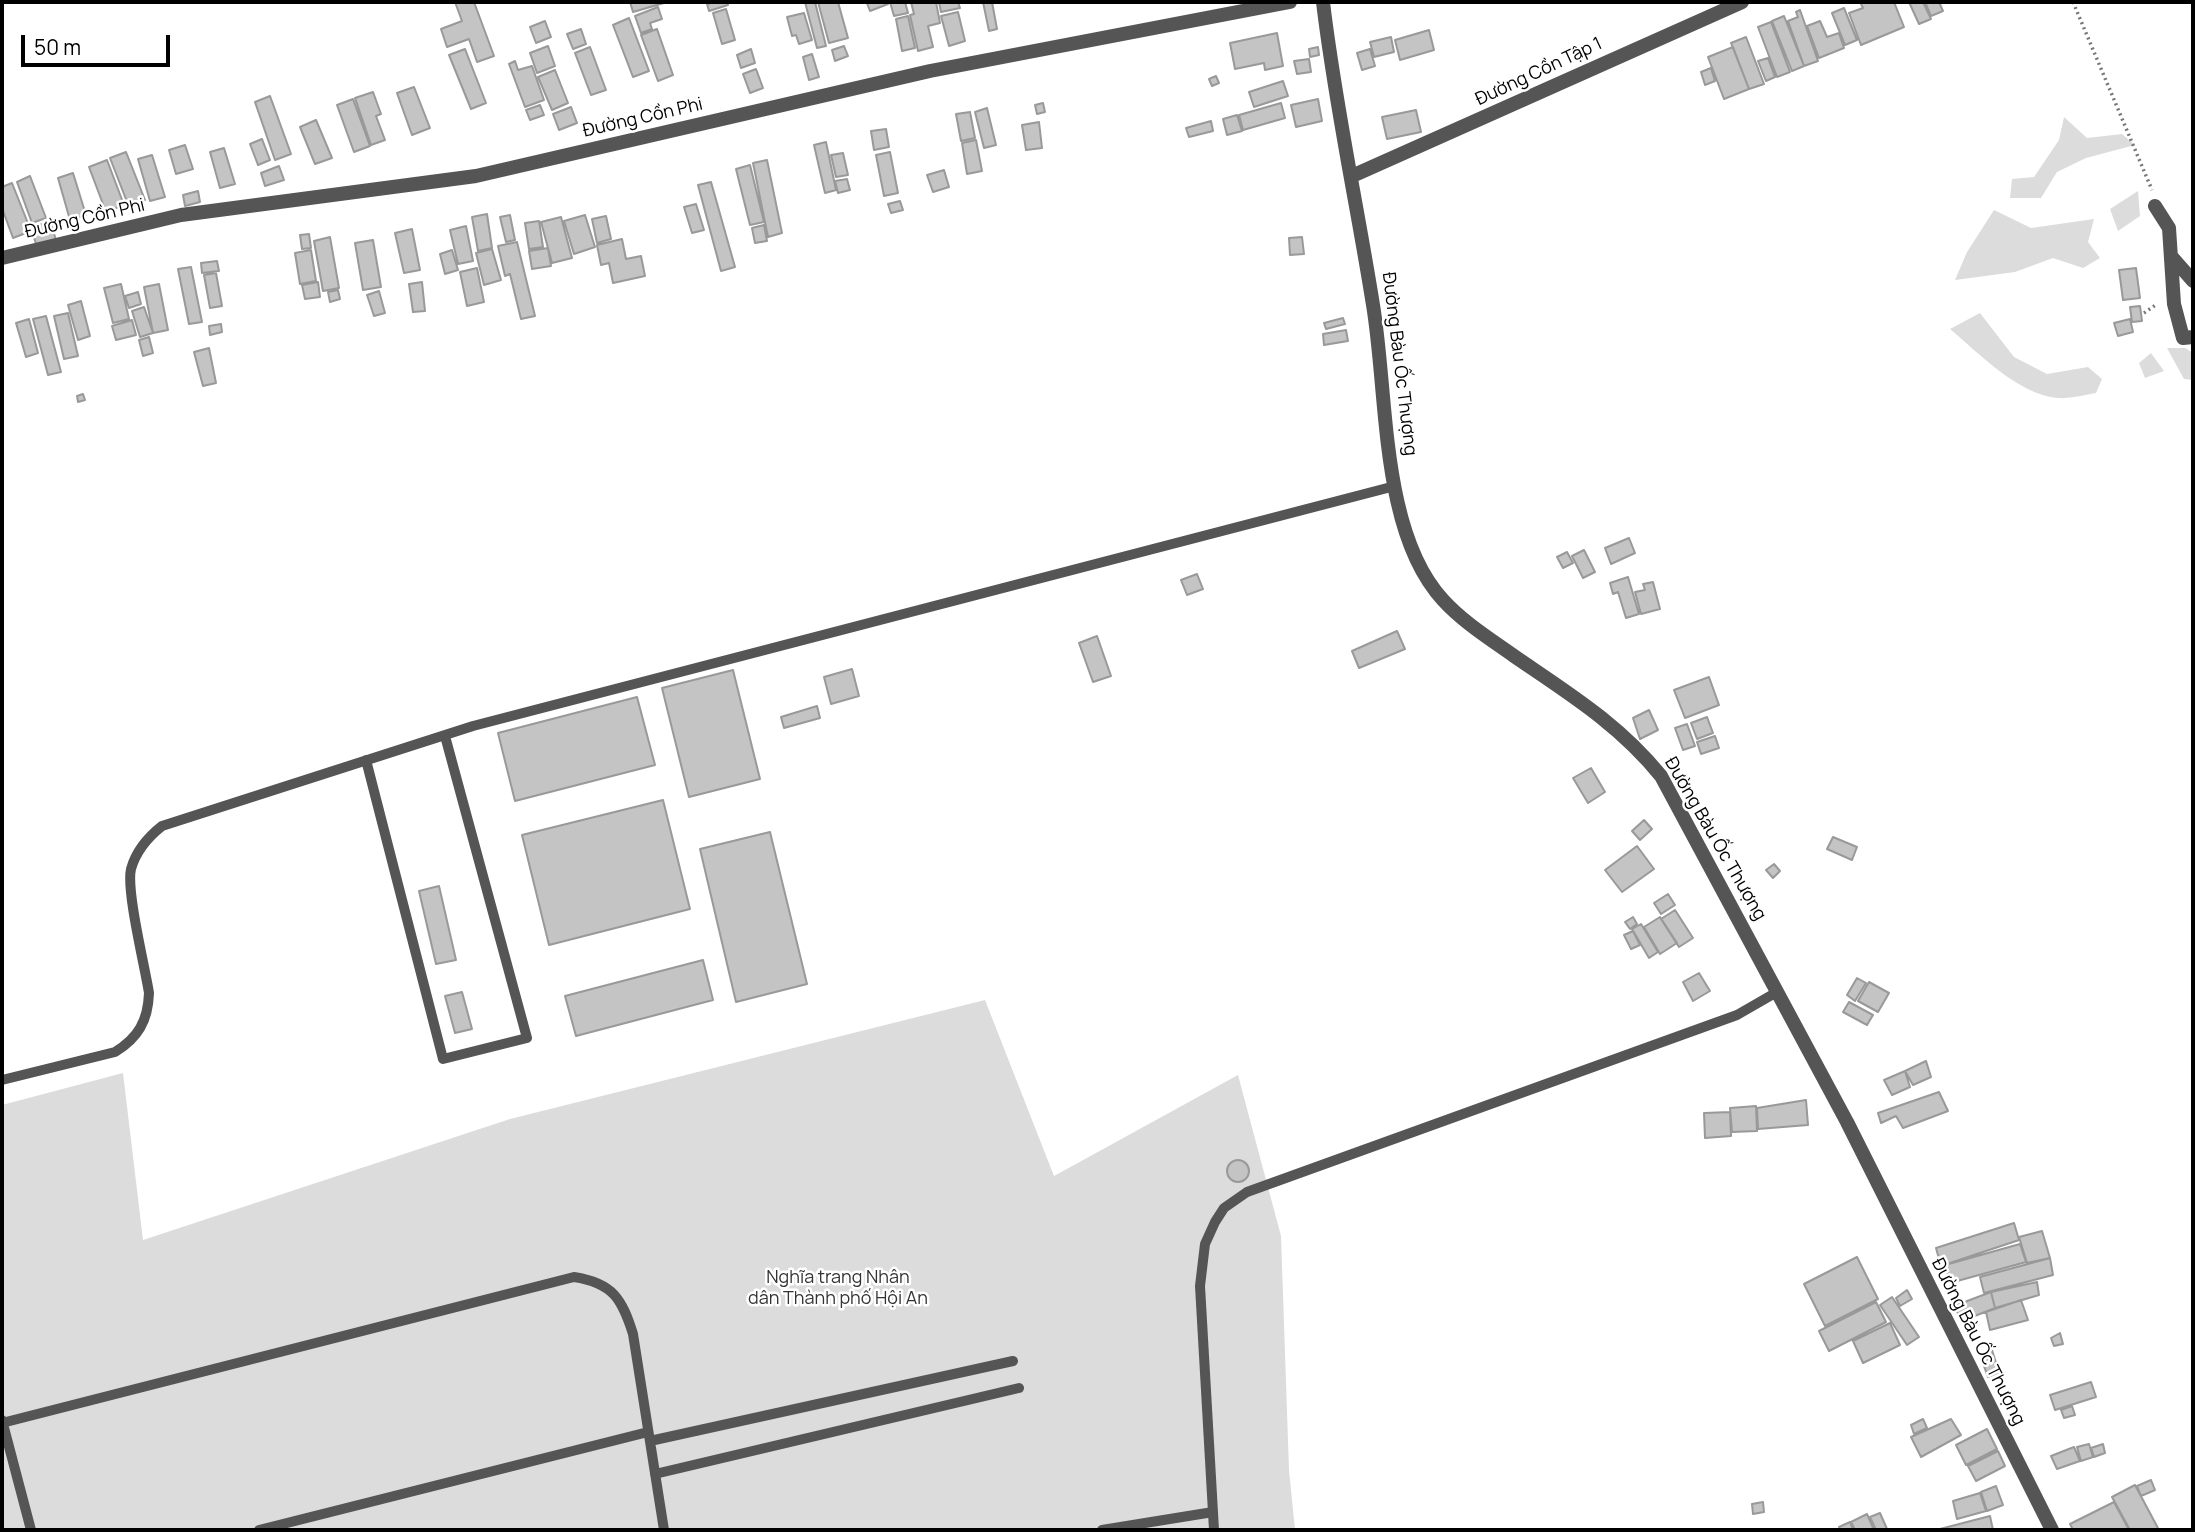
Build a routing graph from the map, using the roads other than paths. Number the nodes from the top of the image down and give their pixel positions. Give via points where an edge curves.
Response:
1 (1290, 2) edge
2 (1323, 2) edge
3 (1742, 2) edge
4 (1352, 176) junction
5 (2155, 206) road end
6 (2171, 256) junction
7 (2, 258) edge
8 (2193, 281) edge
9 (2193, 337) edge
10 (1395, 486) junction
11 (445, 736) junction
12 (366, 760) junction
13 (1777, 992) junction
14 (2, 1080) edge
15 (1013, 1360) dead end
16 (1019, 1388) dead end
17 (2, 1421) edge
18 (649, 1437) junction
19 (655, 1474) junction
20 (1213, 1512) junction
21 (310, 1517) junction
22 (31, 1530) edge
23 (259, 1530) edge
24 (313, 1530) edge
25 (664, 1530) edge
26 (1102, 1530) edge
27 (1214, 1530) edge
28 (2052, 1530) edge

1 - 7 street, Đường Cồn Phi via 930,71 476,176 181,215
2 - 4 street, Đường Bàu Ốc Thượng
3 - 4 street, Đường Cồn Tập 1
4 - 10 street, Đường Bàu Ốc Thượng via 1375,315
5 - 6 street via 2169,228
6 - 8 street
6 - 9 street via 2174,304 2183,338
10 - 11 lane
10 - 13 street, Đường Bàu Ốc Thượng via 1414,559 1443,600 1481,633 1599,714 1635,744 1661,776
11 - 12 lane
11 - 12 lane via 527,1038 443,1059
12 - 14 lane via 162,826 151,835 138,851 130,890 149,993 143,1026 131,1043 114,1052
13 - 20 lane via 1737,1015 1247,1192 1224,1208 1205,1244 1200,1286
13 - 28 street, Đường Bàu Ốc Thượng
15 - 18 lane
16 - 19 lane
17 - 18 lane via 574,1277 594,1280 624,1306 633,1334
17 - 22 lane
18 - 19 lane
18 - 21 lane
19 - 25 lane
20 - 26 lane
20 - 27 lane
21 - 23 lane
21 - 24 lane

